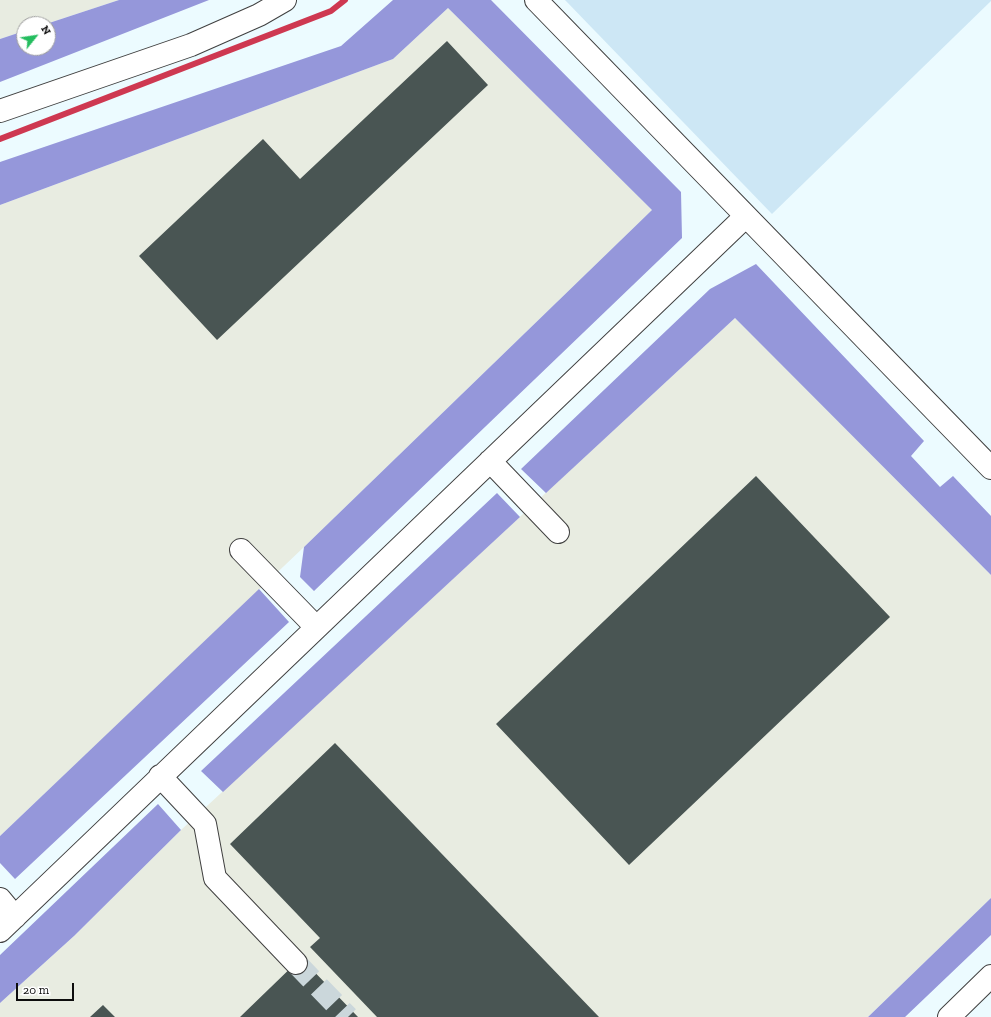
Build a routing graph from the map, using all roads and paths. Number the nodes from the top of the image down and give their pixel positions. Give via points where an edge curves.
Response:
1 (285, 0) edge
2 (536, 0) edge
3 (0, 111) edge
4 (746, 216) junction
5 (490, 461) junction
6 (991, 468) edge
7 (558, 532) dead end
8 (241, 550) dead end
9 (316, 627) junction
10 (160, 776) junction
11 (0, 899) edge
12 (8, 924) edge
13 (296, 963) tunnel mouth
14 (991, 976) edge
15 (949, 1017) edge

1 - 3 street via 259,15 191,45
2 - 4 street
4 - 5 street
4 - 6 street
5 - 7 street
5 - 9 street
8 - 9 street
9 - 10 street
10 - 12 street
10 - 13 street via 205,824 215,878
11 - 12 street
14 - 15 street

